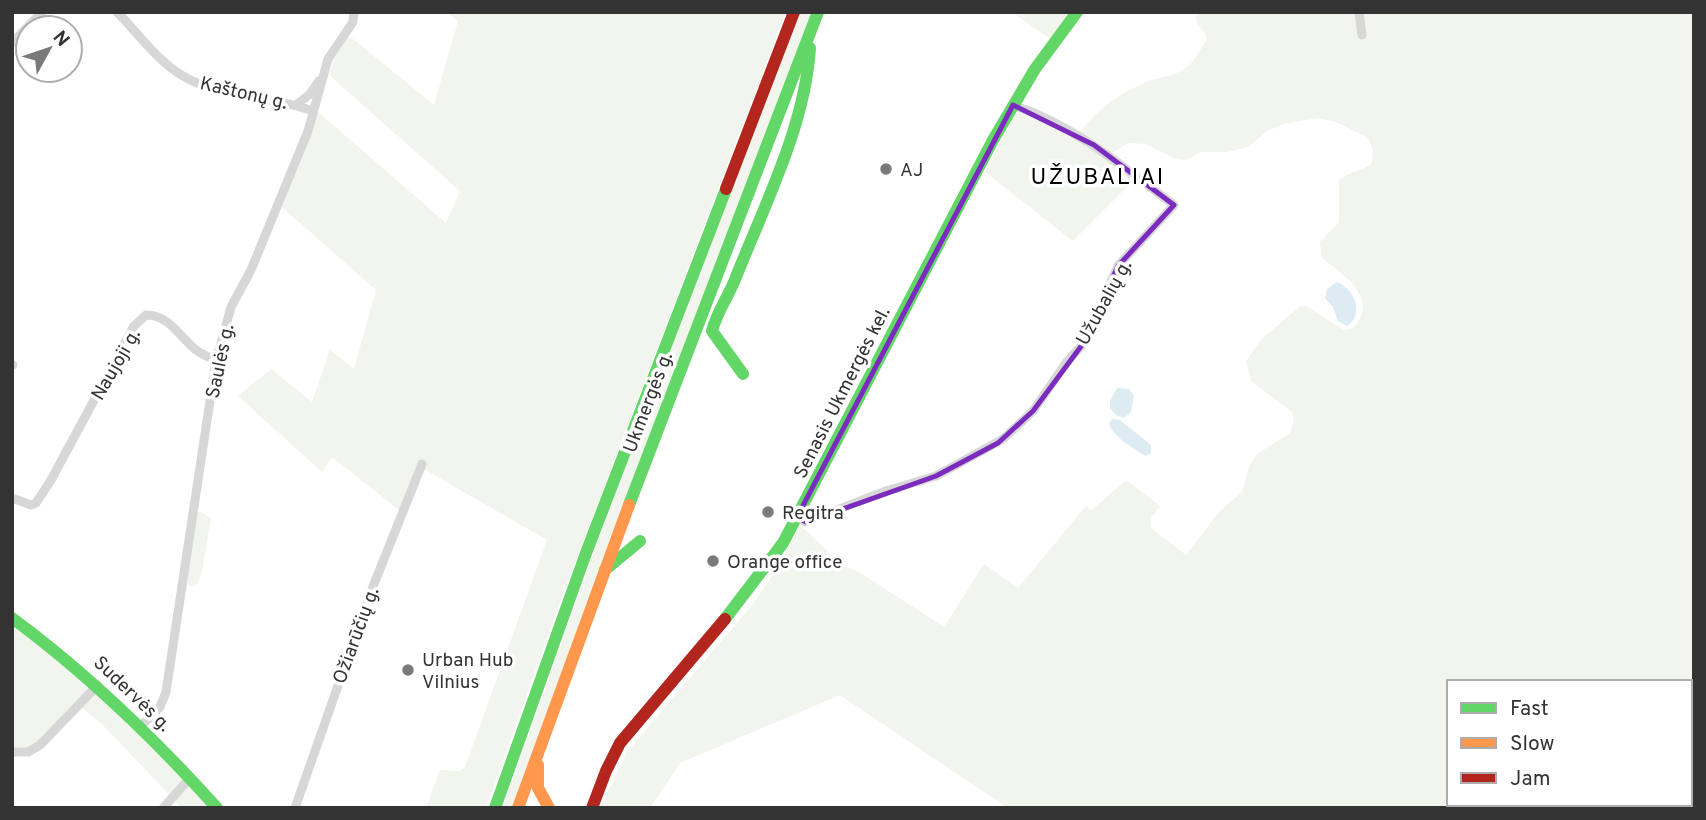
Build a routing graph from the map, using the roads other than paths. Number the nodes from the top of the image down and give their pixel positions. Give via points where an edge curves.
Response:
1 (42, 12) edge
2 (117, 12) edge
3 (354, 12) edge
4 (794, 12) edge
5 (821, 12) edge
6 (1077, 12) edge
7 (1359, 12) edge
8 (1362, 35) dead end
9 (12, 43) edge
10 (322, 76) junction
11 (296, 104) junction
12 (1013, 105) junction
13 (313, 111) junction
14 (216, 361) junction
15 (743, 374) dead end
16 (422, 464) dead end
17 (12, 498) edge
18 (797, 517) junction
19 (640, 541) dead end
20 (603, 572) junction
21 (12, 618) edge
22 (98, 685) junction
23 (141, 726) junction
24 (540, 745) junction
25 (12, 752) edge
26 (190, 778) junction
27 (163, 808) edge
28 (217, 808) edge
29 (295, 808) edge
30 (495, 808) edge
31 (518, 808) edge
32 (549, 808) edge
33 (592, 808) edge

1 - 9 street
2 - 11 street, Kaštonų g. via 182,76 211,88
3 - 10 street, Saulės g. via 353,22
4 - 30 main road, Ukmergės g. via 586,553
5 - 15 main road via 800,114 713,324 712,331
5 - 20 main road, Ukmergės g.
6 - 12 main road, Senasis Ukmergės kel.
7 - 8 street
10 - 11 street
10 - 13 street, Saulės g.
11 - 13 street, Kaštonų g.
12 - 18 main road, Senasis Ukmergės kel.
12 - 18 street, Užubalių g. via 1094,145 1174,205 1118,267 1082,345 1033,411 998,443 936,477 806,522
13 - 14 street, Saulės g. via 251,271 231,307
14 - 17 street, Naujoji g. via 198,352 174,326 146,315 134,326 36,503
14 - 23 street, Saulės g. via 166,692 160,707
16 - 29 street, Ožiarūčių g. via 372,589
18 - 33 main road, Senasis Ukmergės kel. via 759,578 620,743
19 - 20 main road
20 - 24 main road, Ukmergės g.
21 - 22 main road, Sudervės g.
22 - 23 main road, Sudervės g.
22 - 25 street via 40,746
23 - 26 main road, Sudervės g.
24 - 31 main road, Ukmergės g.
24 - 32 main road via 536,780
26 - 27 street
26 - 28 main road, Sudervės g.

